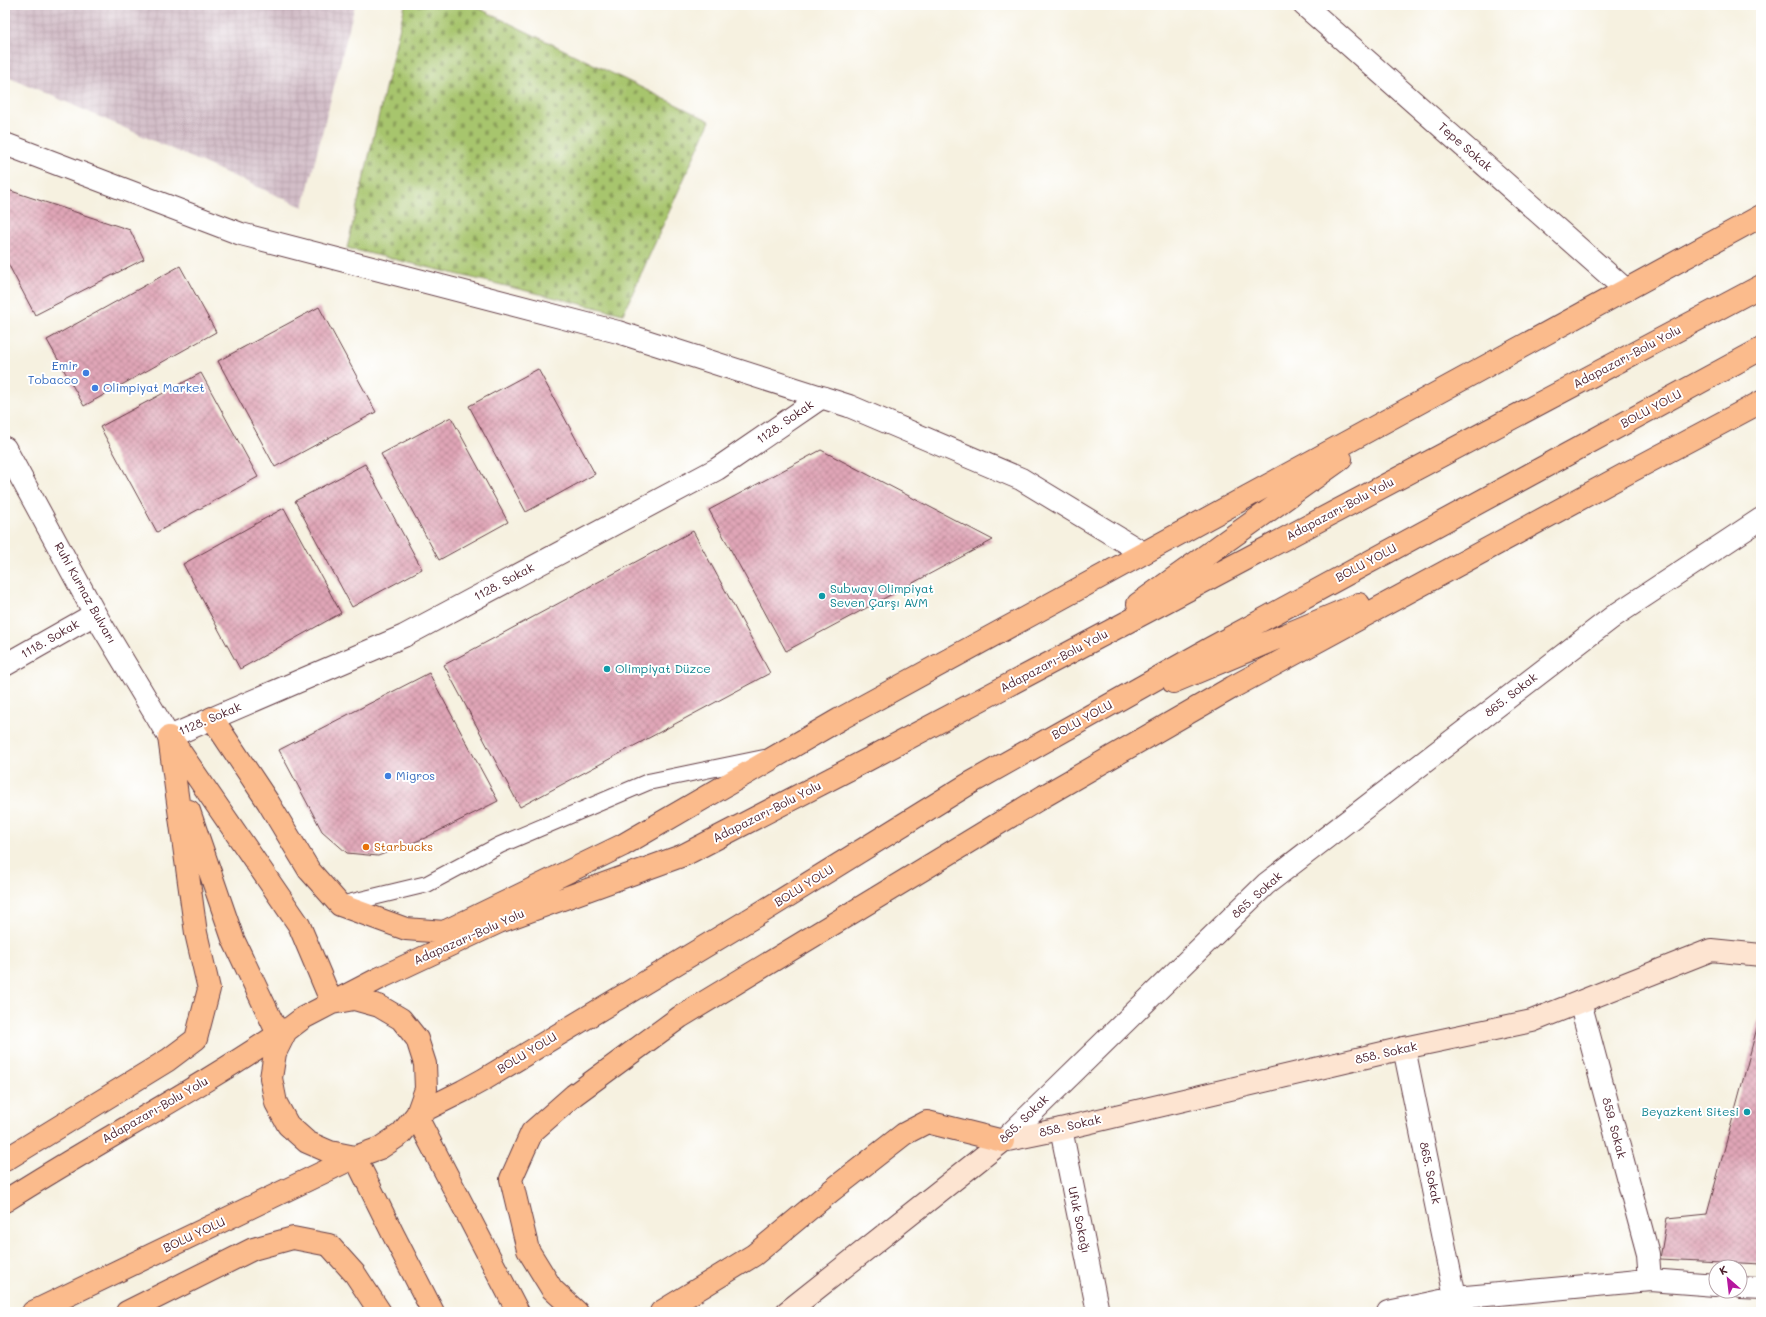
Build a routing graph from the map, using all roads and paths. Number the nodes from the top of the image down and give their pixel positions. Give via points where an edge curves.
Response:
1 (1304, 5) edge
2 (5, 144) edge
3 (1761, 216) edge
4 (1761, 286) edge
5 (1626, 290) junction
6 (1761, 349) edge
7 (822, 397) junction
8 (1421, 402) junction
9 (1761, 402) edge
10 (5, 448) edge
11 (1633, 470) junction
12 (1761, 519) edge
13 (1143, 553) junction
14 (95, 614) junction
15 (1068, 654) junction
16 (5, 665) edge
17 (212, 718) junction
18 (1078, 722) junction
19 (170, 737) junction
20 (777, 755) junction
21 (340, 905) junction
22 (1761, 955) edge
23 (1580, 1002) junction
24 (332, 1003) junction
25 (303, 1018) junction
26 (278, 1034) junction
27 (1404, 1048) junction
28 (417, 1114) junction
29 (1061, 1129) junction
30 (1003, 1141) junction
31 (355, 1157) junction
32 (5, 1160) edge
33 (5, 1201) edge
34 (1650, 1280) junction
35 (1708, 1284) edge
36 (1748, 1287) edge
37 (1761, 1288) edge
38 (1457, 1305) edge
39 (33, 1312) edge
40 (127, 1312) edge
41 (380, 1312) edge
42 (433, 1312) edge
43 (518, 1312) edge
44 (578, 1312) edge
45 (661, 1312) edge
46 (787, 1312) edge
47 (1098, 1312) edge
48 (1388, 1312) edge

1 - 5 street, Tepe Sokak
2 - 7 street via 241,234 618,332
3 - 5 highway
4 - 15 highway, Adapazarı-Bolu Yolu
5 - 8 highway
6 - 18 highway, BOLU YOLU
7 - 13 street via 1021,479
7 - 17 street, 1128. Sokak via 717,469 404,636
8 - 13 highway
8 - 15 highway
9 - 11 highway
10 - 14 street, Ruhi Kurnaz Bulvarı
11 - 18 highway via 1502,541 1362,603
11 - 44 highway via 1233,687 1044,796 680,1017 574,1095 532,1132 511,1179 528,1250 552,1289
12 - 30 street, 865. Sokak via 1614,616 1266,884
13 - 20 highway
14 - 16 street, 1118. Sokak
14 - 19 street, Ruhi Kurnaz Bulvarı
15 - 24 highway, Adapazarı-Bolu Yolu via 684,855 499,922
17 - 19 street, 1128. Sokak
17 - 21 highway via 268,802 309,870
18 - 28 highway, BOLU YOLU via 967,785 469,1088
19 - 24 highway via 299,925
19 - 26 highway via 189,812 233,939
19 - 32 highway via 196,933 210,989 196,1039 168,1060
20 - 21 lane via 648,782 500,845 427,884
20 - 21 highway via 623,845 444,932 406,929
22 - 23 main road, 858. Sokak via 1711,950
23 - 27 main road, 858. Sokak via 1532,1021
23 - 34 street, 859. Sokak via 1648,1254
24 - 25 highway, Adapazarı-Bolu Yolu
24 - 28 highway via 354,999 379,1006 401,1019 417,1039 425,1064 426,1089
25 - 26 highway, Adapazarı-Bolu Yolu
25 - 31 highway via 286,1031 275,1053 271,1078 276,1103 288,1125 307,1142 330,1152
26 - 33 highway, Adapazarı-Bolu Yolu via 245,1058
27 - 29 main road, 858. Sokak
27 - 38 street, 865. Sokak
28 - 31 highway, BOLU YOLU via 401,1134 380,1148
28 - 43 highway
29 - 30 main road, 858. Sokak
29 - 47 street, Ufuk Sokağı
30 - 45 highway via 927,1122 904,1134 754,1255
30 - 46 main road, 865. Sokak
31 - 39 highway, BOLU YOLU
31 - 42 highway
34 - 35 street
34 - 38 street
36 - 37 street
38 - 48 street
40 - 41 highway via 253,1249 293,1238 329,1245 355,1274

